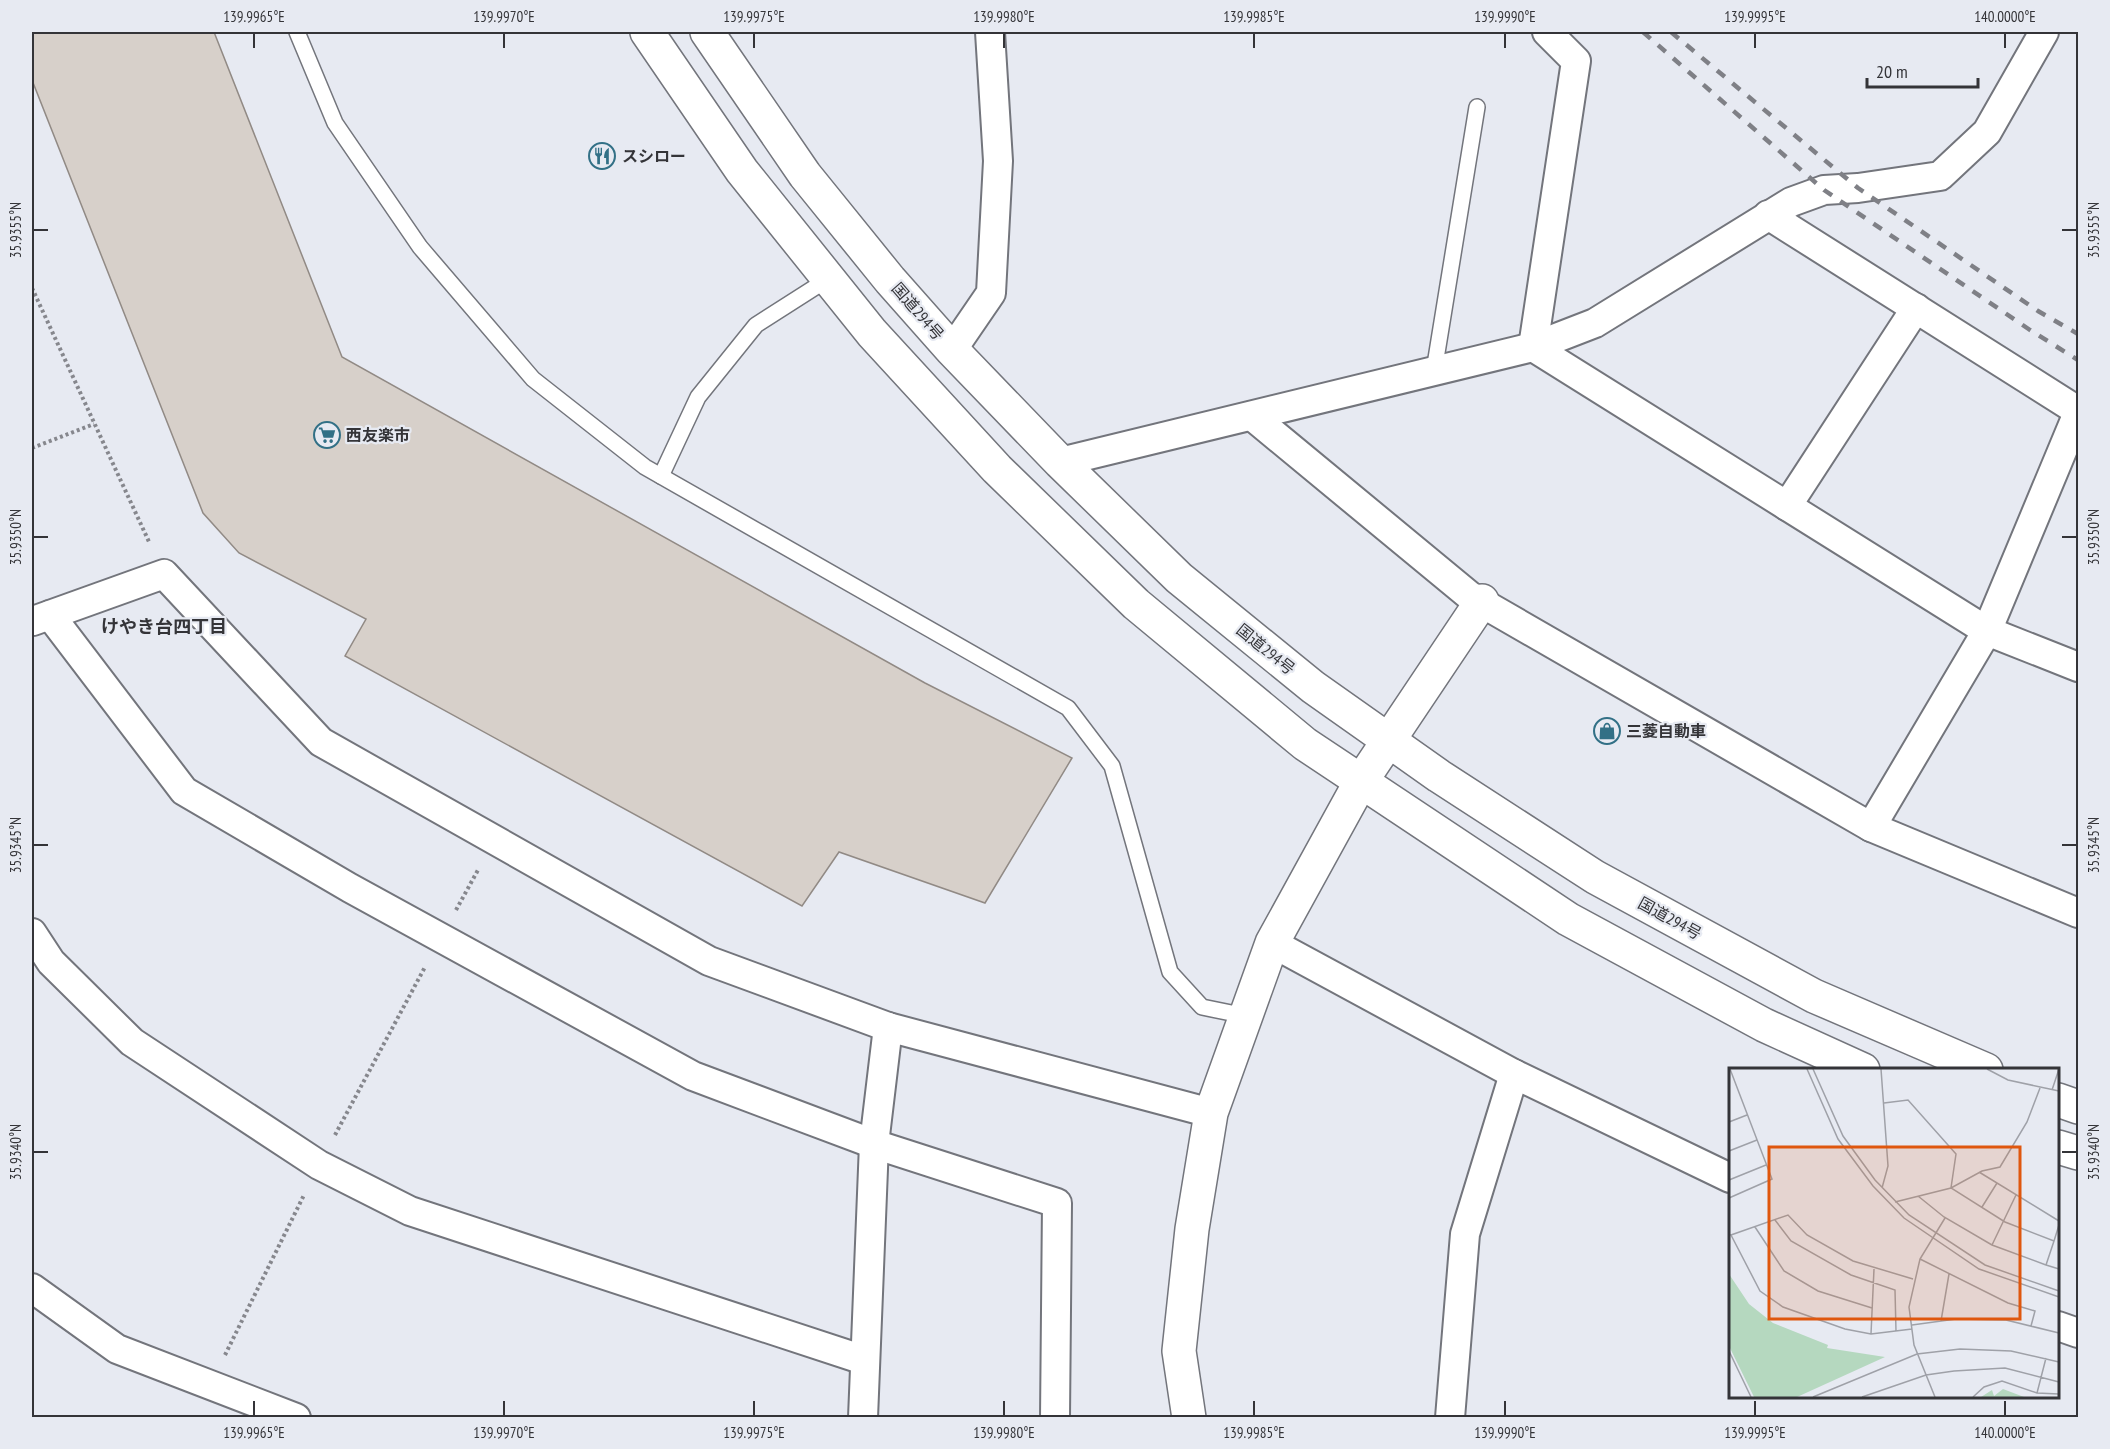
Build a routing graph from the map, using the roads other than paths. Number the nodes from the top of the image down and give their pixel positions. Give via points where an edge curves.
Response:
1 (297, 32) edge
2 (647, 32) edge
3 (707, 32) edge
4 (990, 32) edge
5 (1547, 32) edge
6 (2044, 32) edge
7 (1477, 107) dead end
8 (1768, 215) junction
9 (828, 279) junction
10 (1916, 308) junction
11 (1533, 347) junction
12 (952, 350) junction
13 (1434, 371) junction
14 (2079, 412) edge
15 (1252, 416) junction
16 (1060, 462) junction
17 (661, 476) junction
18 (1787, 506) junction
19 (1482, 601) junction
20 (41, 618) edge
21 (1987, 631) junction
22 (2079, 667) edge
23 (1387, 741) junction
24 (1360, 783) junction
25 (1871, 827) junction
26 (2079, 913) edge
27 (32, 933) edge
28 (1272, 943) junction
29 (1246, 1017) junction
30 (888, 1027) junction
31 (1859, 1068) edge
32 (1981, 1068) edge
33 (1514, 1074) junction
34 (2059, 1100) edge
35 (2079, 1107) edge
36 (1212, 1113) junction
37 (874, 1144) junction
38 (2059, 1147) edge
39 (2079, 1153) edge
40 (1729, 1177) edge
41 (32, 1288) edge
42 (2059, 1326) edge
43 (2079, 1333) edge
44 (864, 1360) junction
45 (296, 1418) edge
46 (863, 1418) edge
47 (1055, 1418) edge
48 (1189, 1418) edge
49 (1450, 1418) edge

1 - 17 lane via 335,123 420,247 533,379
2 - 9 main road via 742,171
3 - 12 main road, 国道294号 via 805,175
4 - 12 street via 998,161 991,293
5 - 11 street via 1576,62
6 - 8 street via 1987,132 1940,176 1824,190
7 - 13 lane
8 - 10 street
8 - 11 street via 1595,323
9 - 17 lane via 756,325 698,397
9 - 24 main road via 872,333 998,469 1136,604 1296,737
10 - 14 street
10 - 18 street
11 - 13 street
11 - 18 street
12 - 16 main road, 国道294号
13 - 15 street
14 - 21 street
15 - 16 street
15 - 19 street via 1470,596
16 - 23 main road, 国道294号 via 1179,578 1313,687
17 - 29 lane via 1068,708 1112,766 1170,972 1203,1007
18 - 21 street
19 - 23 main road
19 - 25 street
20 - 30 street via 164,574 321,742 709,961
20 - 37 street via 184,791 693,1076
21 - 22 street
21 - 25 street
23 - 24 main road
23 - 32 main road, 国道294号 via 1605,883 1814,996
24 - 28 main road
24 - 31 main road via 1568,919 1764,1025
25 - 26 street
27 - 44 street via 51,962 132,1042 319,1165 410,1211
28 - 29 main road
28 - 33 street
29 - 36 main road
30 - 36 street
30 - 37 street
33 - 40 street
33 - 49 street via 1465,1234
34 - 35 main road
36 - 48 main road via 1192,1229 1179,1351
37 - 44 street
37 - 47 street via 1058,1203
38 - 39 main road
41 - 45 street via 117,1349
42 - 43 street
44 - 46 street

